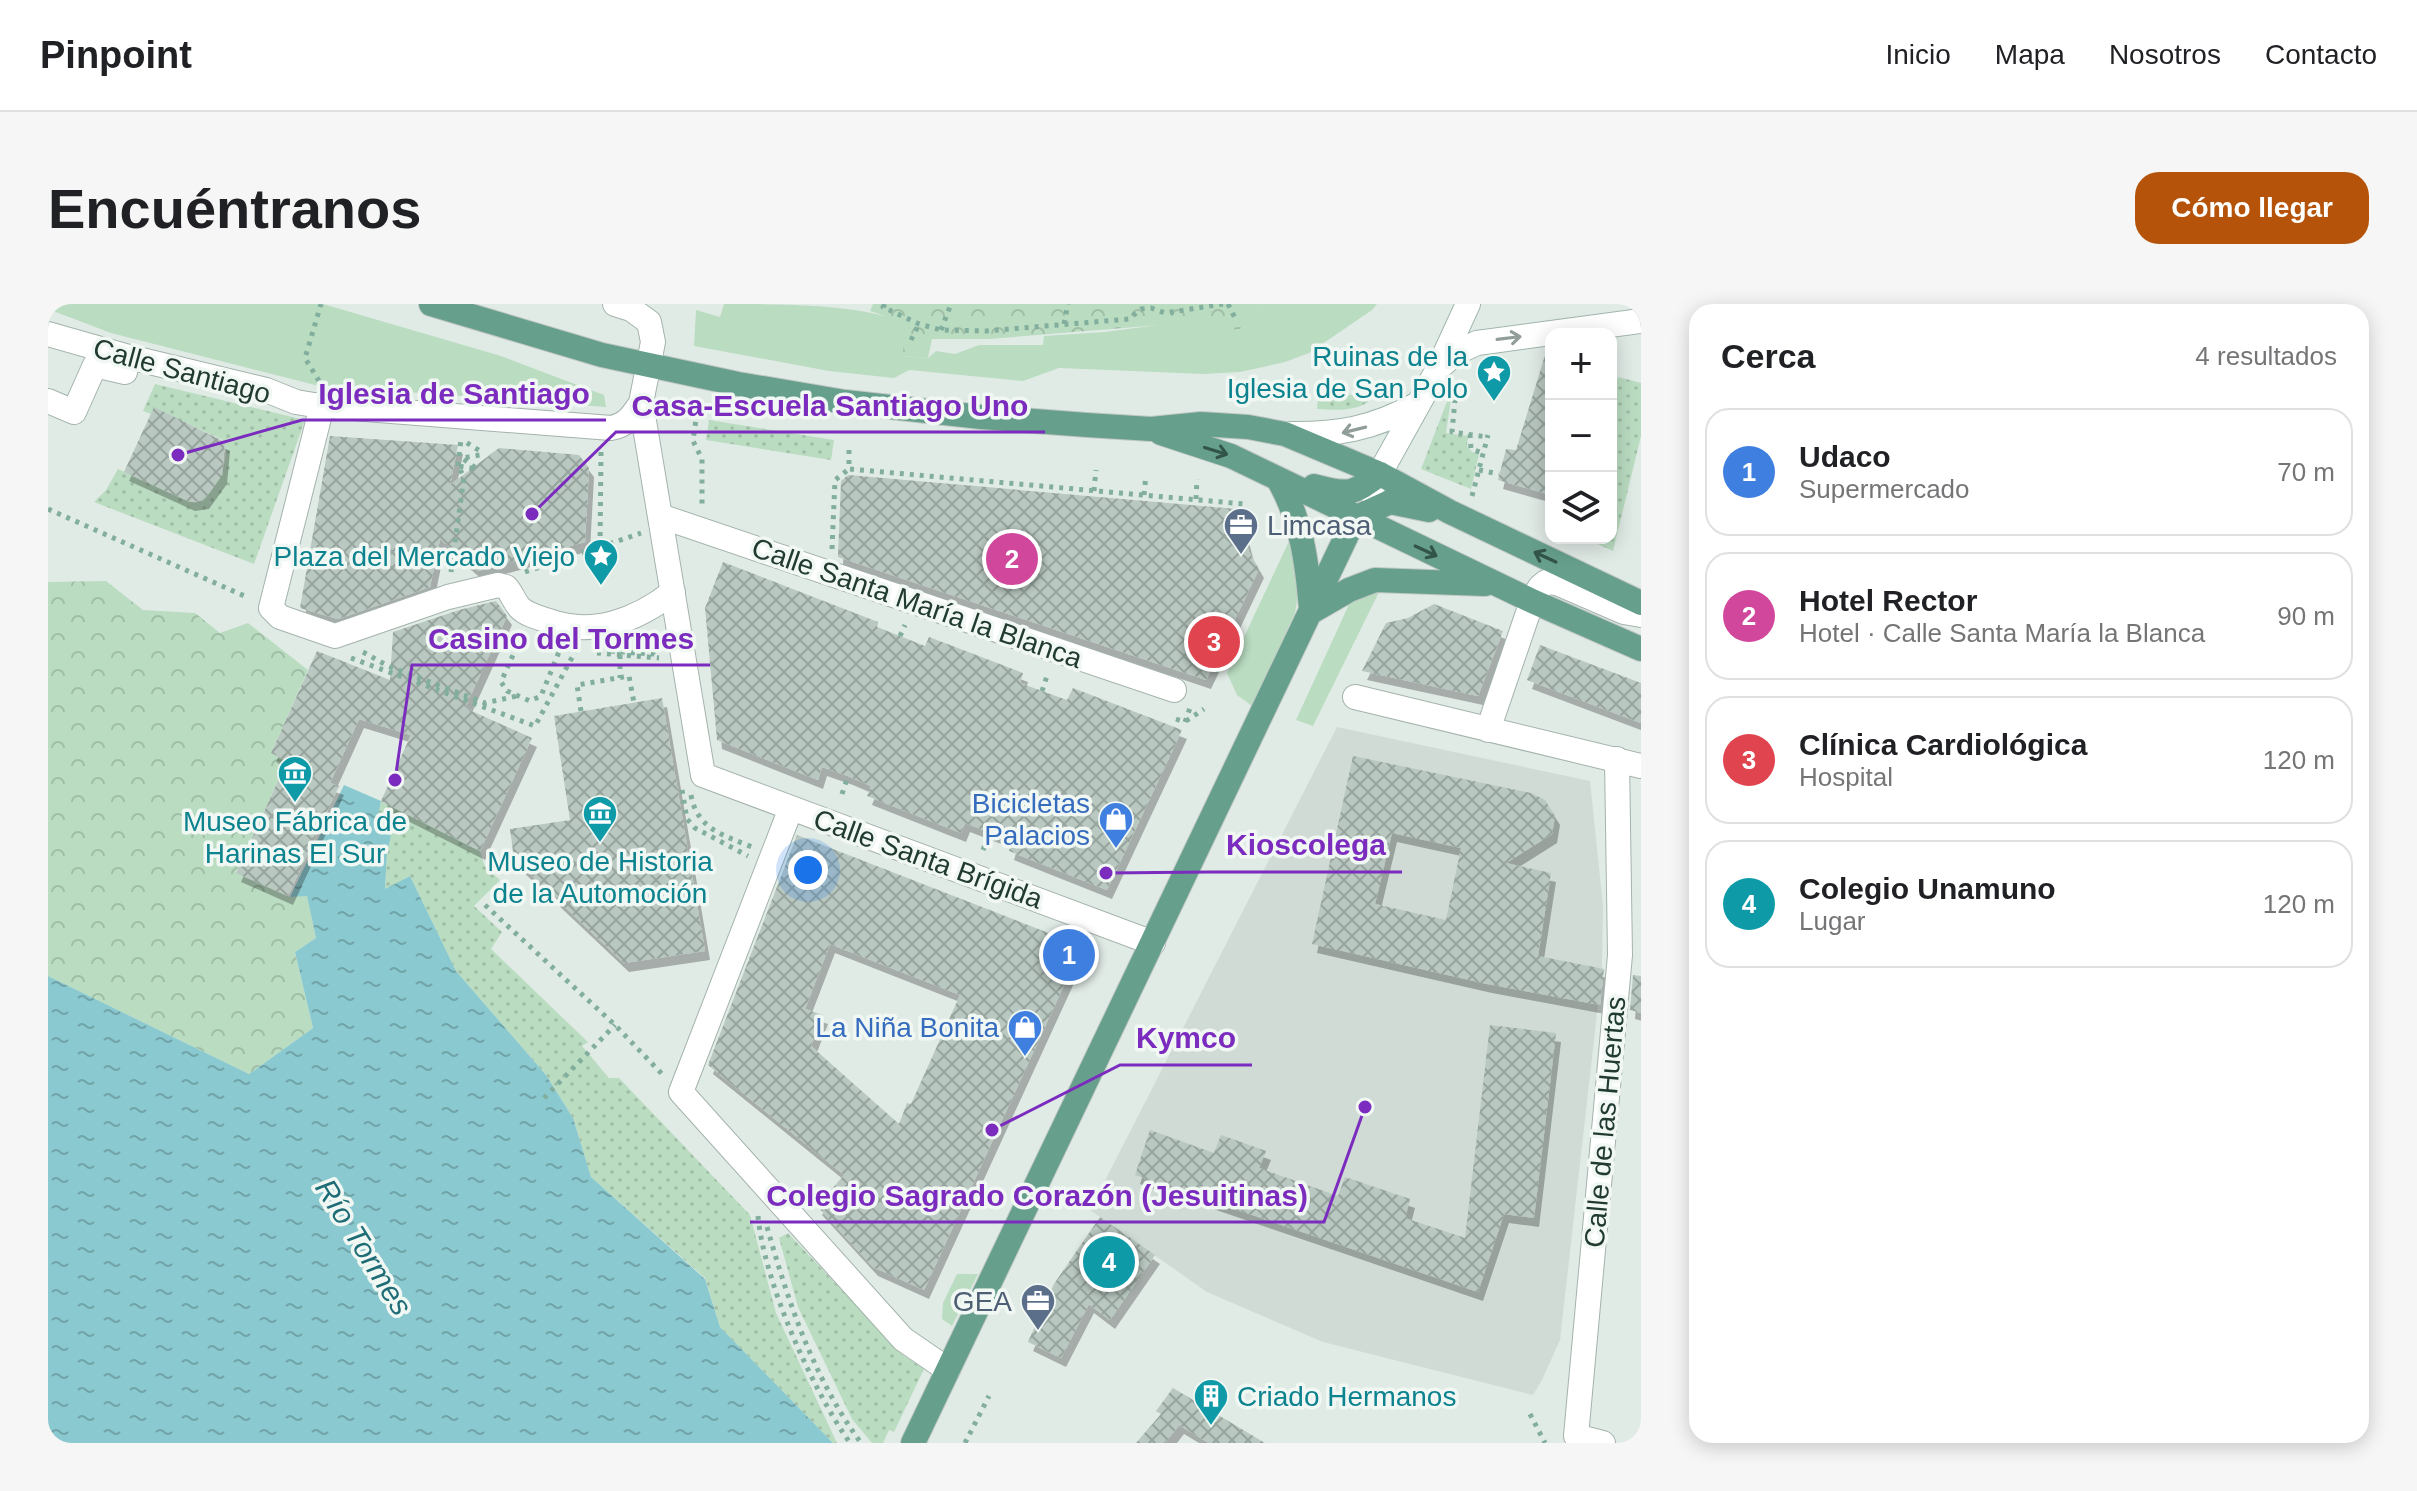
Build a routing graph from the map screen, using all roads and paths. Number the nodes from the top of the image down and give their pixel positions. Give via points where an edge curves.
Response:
1 (321, 304) edge
2 (431, 304) edge
3 (615, 304) edge
4 (885, 304) edge
5 (951, 304) edge
6 (1068, 304) edge
7 (1226, 304) edge
8 (1144, 306) edge
9 (1467, 307) edge
10 (1236, 320) dead end
11 (1641, 321) edge
12 (919, 324) junction
13 (1064, 324) junction
14 (941, 330) junction
15 (48, 334) edge
16 (911, 340) dead end
17 (1477, 343) junction
18 (649, 365) junction
19 (1439, 367) junction
20 (1456, 394) dead end
21 (48, 401) edge
22 (296, 402) junction
23 (641, 403) junction
24 (1418, 404) junction
25 (322, 406) junction
26 (697, 412) dead end
27 (602, 427) junction
28 (462, 428) junction
29 (1151, 429) junction
30 (1285, 434) junction
31 (1470, 434) junction
32 (849, 450) dead end
33 (1483, 453) junction
34 (458, 466) junction
35 (849, 469) junction
36 (1096, 470) dead end
37 (1479, 470) junction
38 (1380, 474) junction
39 (1499, 474) dead end
40 (1146, 475) dead end
41 (1197, 479) dead end
42 (1278, 479) junction
43 (1094, 491) junction
44 (1474, 491) dead end
45 (1144, 495) junction
46 (1196, 499) junction
47 (1244, 504) dead end
48 (48, 509) edge
49 (702, 510) dead end
50 (1355, 518) junction
51 (1464, 519) junction
52 (660, 521) junction
53 (600, 547) junction
54 (832, 566) junction
55 (514, 580) junction
56 (1503, 586) junction
57 (673, 592) junction
58 (448, 597) junction
59 (1532, 601) junction
60 (1641, 603) edge
61 (276, 612) junction
62 (1311, 612) junction
63 (528, 613) junction
64 (1641, 615) edge
65 (905, 625) dead end
66 (900, 636) dead end
67 (563, 643) dead end
68 (336, 644) junction
69 (1641, 649) edge
70 (593, 652) dead end
71 (620, 654) junction
72 (663, 659) dead end
73 (1047, 676) dead end
74 (620, 678) junction
75 (1174, 690) dead end
76 (1042, 691) dead end
77 (517, 696) junction
78 (1355, 697) dead end
79 (634, 703) dead end
80 (1204, 709) dead end
81 (581, 711) dead end
82 (1176, 719) dead end
83 (1488, 730) junction
84 (1629, 763) edge
85 (848, 776) dead end
86 (696, 781) junction
87 (842, 794) dead end
88 (791, 808) junction
89 (990, 832) dead end
90 (755, 850) dead end
91 (983, 850) dead end
92 (485, 905) dead end
93 (1153, 943) junction
94 (615, 1025) junction
95 (681, 1092) junction
96 (544, 1098) dead end
97 (765, 1186) junction
98 (948, 1370) junction
99 (989, 1396) dead end
100 (1530, 1414) dead end
101 (918, 1434) edge
102 (861, 1443) edge
103 (965, 1443) edge
104 (1545, 1443) edge
105 (1603, 1443) edge

1 - 25 path via 305,358 320,382
2 - 18 main road
3 - 18 street via 649,322
4 - 12 path
5 - 14 path
6 - 13 path
7 - 8 path via 1165,313
7 - 10 path
8 - 13 path via 1129,319
9 - 17 street via 1466,334
9 - 19 street
17 -> 11 street
12 - 14 path
12 - 16 path
13 - 14 path
15 - 22 street, Calle Santiago
17 - 19 street
18 - 23 street
18 - 29 main road via 845,402
19 - 24 street
20 - 31 path via 1452,432
21 - 22 street via 74,412 95,365 265,403
22 - 25 street, Calle Santiago
23 - 27 street, Calle Santiago via 621,426
23 - 52 street
24 -> 30 street via 1375,425 1340,433
24 - 38 street
25 - 28 street, Calle Santiago
25 - 61 street
26 - 49 path via 693,441 702,459
27 - 28 street, Calle Santiago
27 - 53 path
28 - 34 path
28 - 34 path via 480,455 462,456 477,469
29 - 30 main road via 1201,424
29 -> 42 main road via 1231,456
30 - 38 main road
31 - 33 path via 1471,449
31 - 33 path via 1487,435
32 - 35 path
33 - 37 path
34 - 58 path via 464,477
35 - 43 path
35 - 54 path via 835,480
36 - 43 path
37 - 39 path
37 - 44 path
38 - 42 main road via 1357,492 1344,494
38 - 50 street
38 - 51 main road
40 - 45 path
41 - 46 path
42 - 50 main road
42 - 62 main road via 1301,531
43 - 45 path
45 - 46 path
46 - 47 path
48 - 61 path
50 - 51 main road via 1390,502
50 -> 56 main road
50 - 62 main road
60 -> 51 main road
52 - 53 path
52 - 54 street, Calle Santa María la Blanca
52 - 57 street
53 - 55 path
54 - 75 street, Calle Santa María la Blanca
55 - 58 street
55 - 63 street via 520,607
56 - 59 main road
56 - 62 main road via 1375,580
57 - 63 street via 632,618 598,628 568,628
57 - 86 street
58 - 68 street
59 - 64 street via 1546,582 1557,583
59 - 69 main road
59 - 83 street
61 - 68 street
62 - 93 main road
63 - 77 path via 501,682
65 - 66 path
67 - 77 path via 541,696 530,701
68 - 71 path via 535,726 571,655 580,648
68 - 77 path via 485,703
70 - 71 path
71 - 72 path
71 - 74 path
73 - 76 path
74 - 79 path via 629,676
74 - 81 path via 577,685
78 - 83 street
80 - 82 path via 1185,722
83 - 84 street
84 - 105 street, Calle de las Huertas via 1620,955 1576,1436
85 - 87 path
86 - 88 street, Calle Santa Brígida
86 - 90 path via 695,810 703,823
88 - 93 street, Calle Santa Brígida
88 - 95 street
89 - 91 path
92 - 94 path
93 - 98 main road
94 - 95 path
94 - 96 path
95 - 97 street
97 - 98 street via 903,1339
97 - 102 path via 764,1214 790,1307 820,1376
98 - 101 main road
99 - 103 path
100 - 104 path

